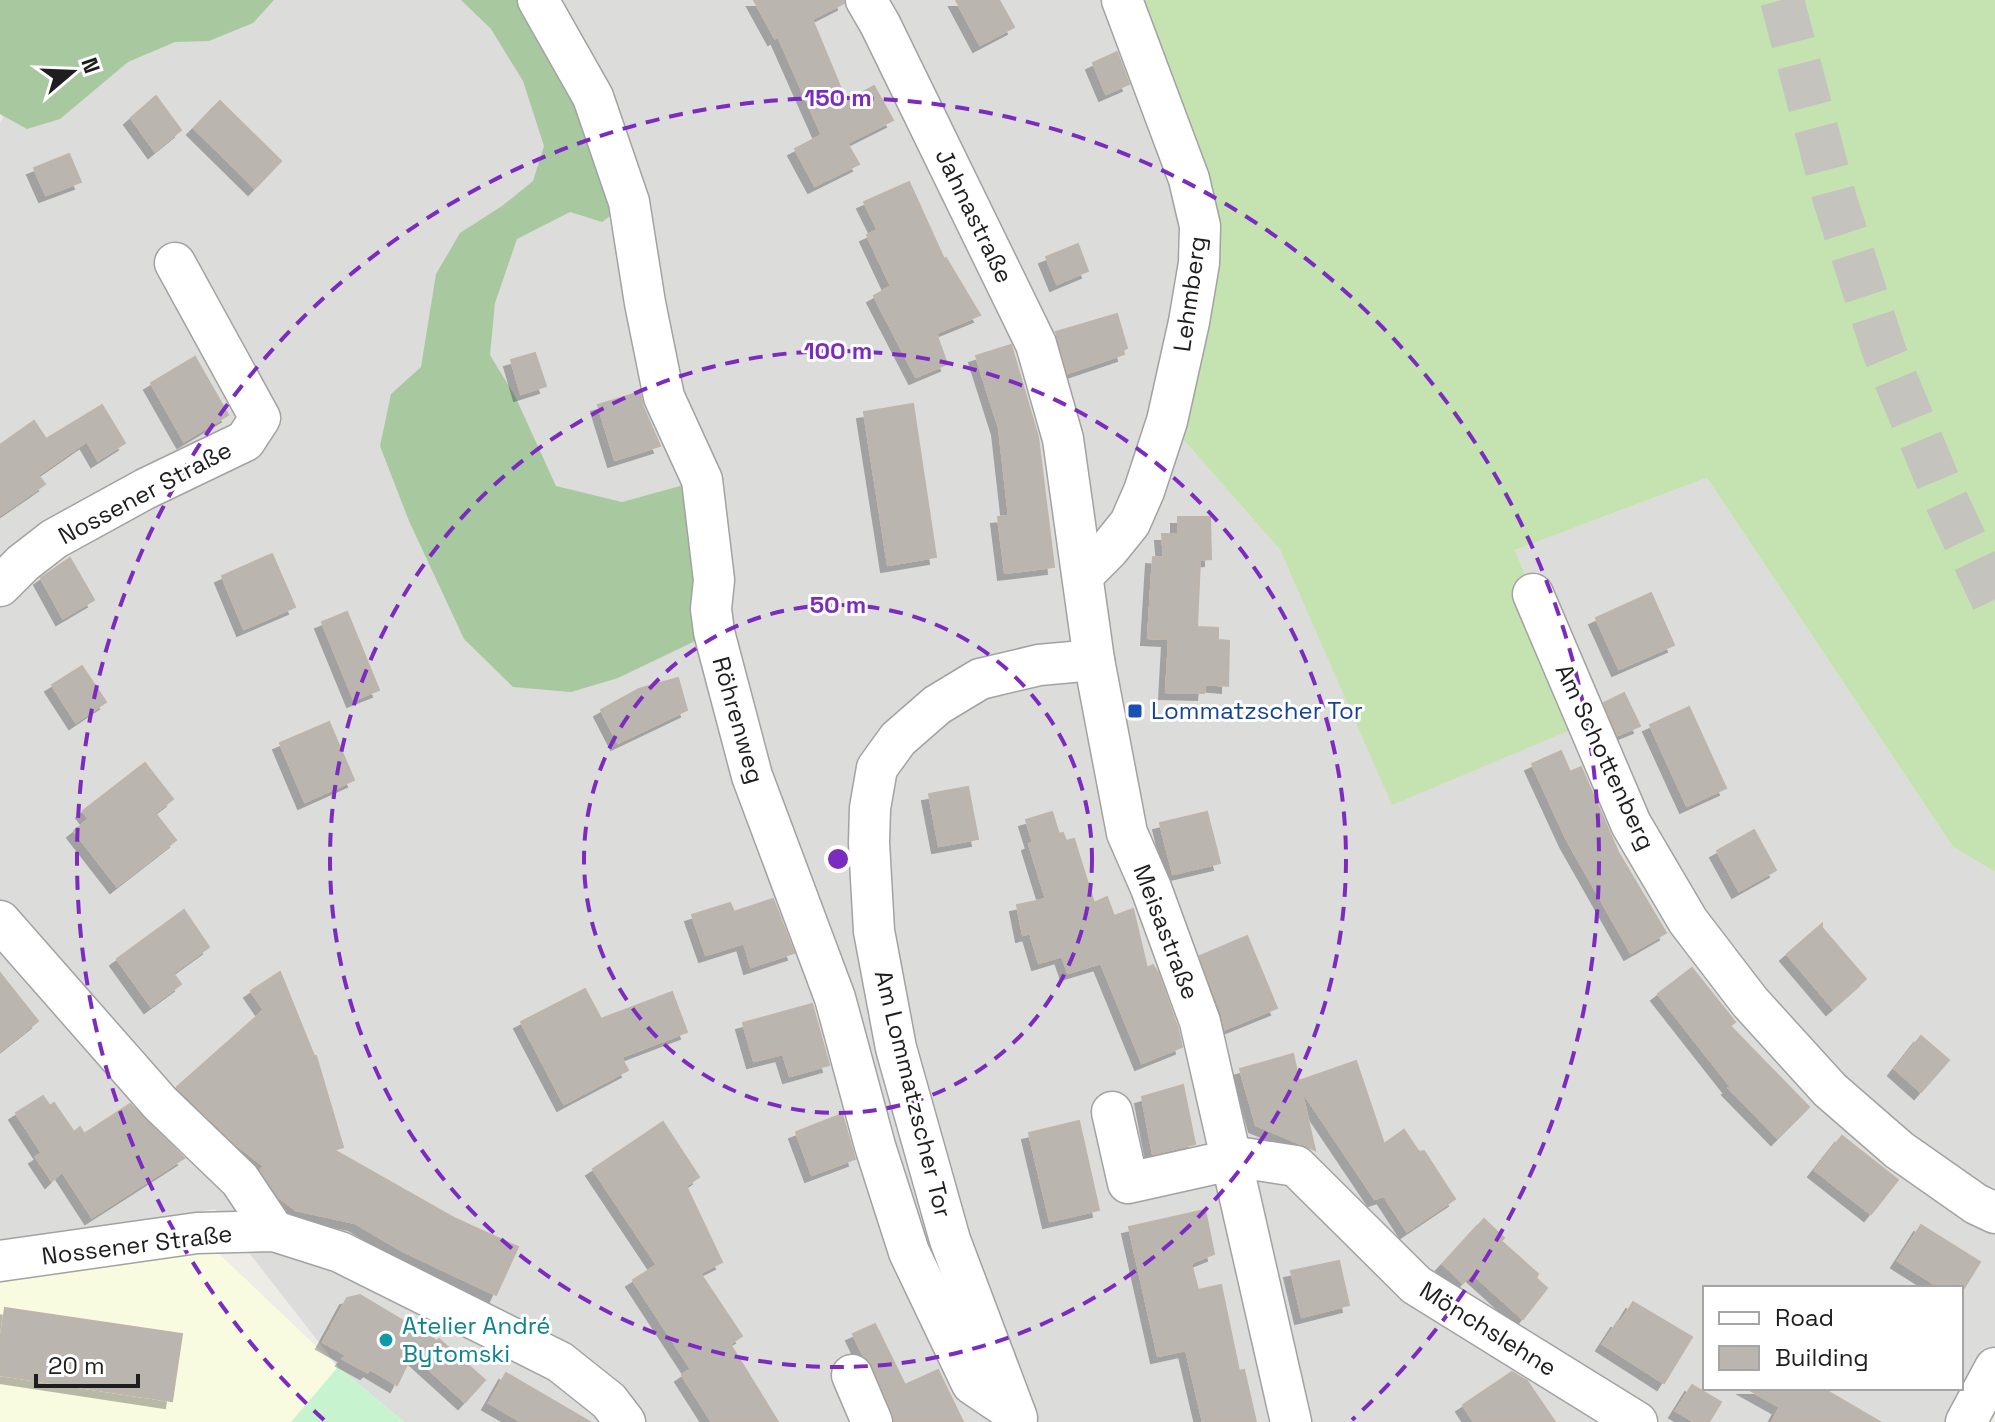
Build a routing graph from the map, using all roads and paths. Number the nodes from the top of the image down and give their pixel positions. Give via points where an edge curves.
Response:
1 (538, 0) edge
2 (866, 0) edge
3 (1122, 0) edge
4 (175, 263) dead end
5 (1063, 439) joint
6 (1083, 575) junction
7 (0, 586) edge
8 (1533, 594) dead end
9 (1094, 660) junction
10 (0, 921) edge
11 (1112, 1112) dead end
12 (1231, 1158) junction
13 (1995, 1213) edge
14 (274, 1231) junction
15 (0, 1261) edge
16 (1995, 1368) edge
17 (852, 1375) dead end
18 (1016, 1417) edge
19 (625, 1422) edge
20 (872, 1422) edge
21 (1291, 1422) edge
22 (1637, 1422) edge
23 (1966, 1422) edge

1 - 18 street, Röhrenweg via 593,97 629,202 664,397 702,480 714,580 714,632 740,733 835,998 909,1252 972,1384
2 - 5 street, Jahnastraße via 1036,344
3 - 6 street, Lehmberg via 1189,179 1200,226 1199,263 1167,421 1144,491 1130,523
4 - 7 street, Nossener Straße via 260,418 245,441 54,539
5 - 6 street, Meisastraße
6 - 9 street, Meisastraße
8 - 13 street, Am Schottenberg via 1631,824 1688,921 1750,1002 1830,1090 1899,1150
9 - 12 street, Meisastraße via 1127,833 1200,1022
9 - 18 street, Am Lommatzscher Tor via 1039,665 980,679 937,705 898,739 877,768 870,808 874,931 896,1048 950,1240
10 - 14 street, Nossener Straße via 160,1103 240,1180
11 - 12 street via 1128,1183
12 - 21 street, Meisastraße
12 - 22 street, Mönchslehne via 1296,1166 1416,1285
14 - 15 street, Nossener Straße via 197,1233
14 - 19 street, Nossener Straße via 340,1252 560,1362 609,1401
16 - 23 street
17 - 20 street

